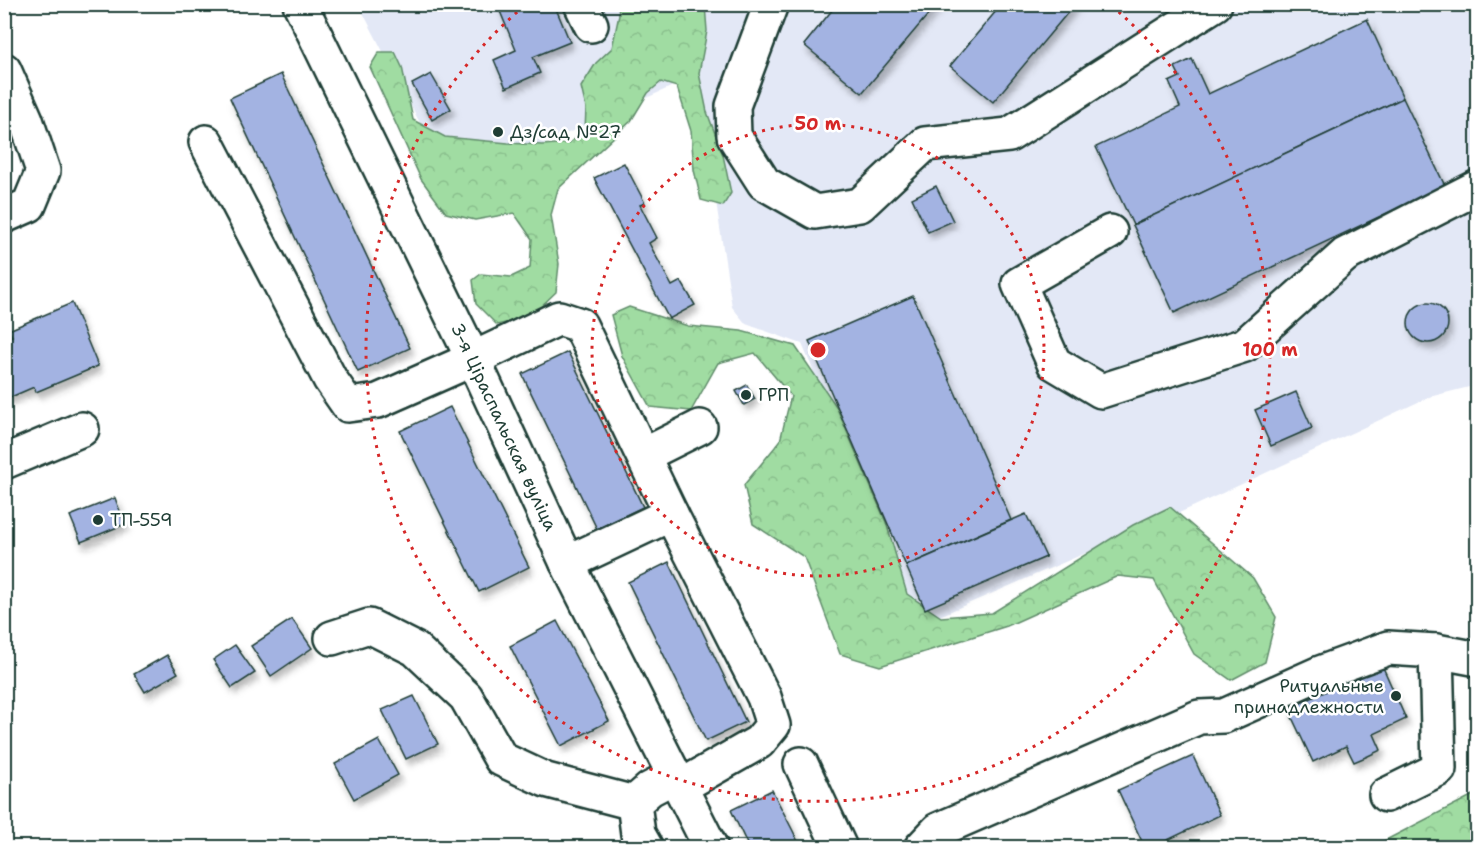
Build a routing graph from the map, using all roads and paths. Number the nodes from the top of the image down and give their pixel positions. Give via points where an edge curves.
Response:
1 (300, 4) edge
2 (771, 4) edge
3 (1215, 4) edge
4 (4, 70) edge
5 (15, 125) edge
6 (206, 142) dead end
7 (1478, 187) edge
8 (4, 216) edge
9 (1110, 232) dead end
10 (473, 359) junction
11 (700, 427) dead end
12 (82, 429) dead end
13 (644, 455) junction
14 (4, 462) edge
15 (671, 514) junction
16 (567, 563) junction
17 (332, 638) dead end
18 (1436, 651) junction
19 (1478, 659) edge
20 (801, 764) dead end
21 (677, 781) junction
22 (1386, 795) dead end
23 (634, 803) junction
24 (646, 848) edge
25 (711, 848) edge
26 (840, 848) edge
27 (921, 848) edge

1 - 10 street, 3-я Ціраспальская вуліца
2 - 3 street via 733,106 734,136 764,183 815,212 860,206 924,144 1009,135
4 - 5 street
5 - 8 street via 43,171 29,205
6 - 10 street via 330,379 348,405 378,401
7 - 9 street via 1345,255 1245,345 1101,391 1054,363 1019,284
10 - 13 street via 559,318 580,325
10 - 16 street, 3-я Ціраспальская вуліца
11 - 13 street
12 - 14 street
13 - 15 street
15 - 16 street
15 - 21 street via 764,697 773,725 759,742
16 - 21 street, 3-я Ціраспальская вуліца
17 - 23 street via 369,626 415,649 466,697 501,759 546,780
18 - 19 street
18 - 22 street via 1440,769
18 - 27 street via 1388,648 1224,716 1199,717 938,830
20 - 26 street
21 - 23 street via 650,789
21 - 25 street, 3-я Ціраспальская вуліца
23 - 24 street via 638,834

